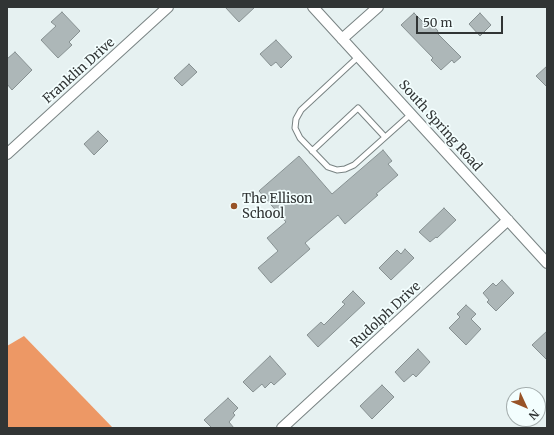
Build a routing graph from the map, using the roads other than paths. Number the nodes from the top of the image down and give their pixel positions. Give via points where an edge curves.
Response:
1 (168, 7) edge
2 (313, 7) edge
3 (378, 7) edge
4 (342, 40) junction
5 (358, 57) junction
6 (411, 114) junction
7 (385, 137) junction
8 (312, 150) junction
9 (7, 154) edge
10 (508, 220) junction
11 (547, 263) edge
12 (282, 428) edge

1 - 9 street, Franklin Drive
2 - 4 street, South Spring Road
3 - 4 street
4 - 5 street, South Spring Road
5 - 6 street, South Spring Road
5 - 8 lane via 301,110 296,119 295,128 300,138
6 - 7 lane
6 - 10 street, South Spring Road
7 - 8 lane via 354,165 345,169 328,168
7 - 8 lane via 358,108
10 - 11 street, South Spring Road
10 - 12 street, Rudolph Drive

